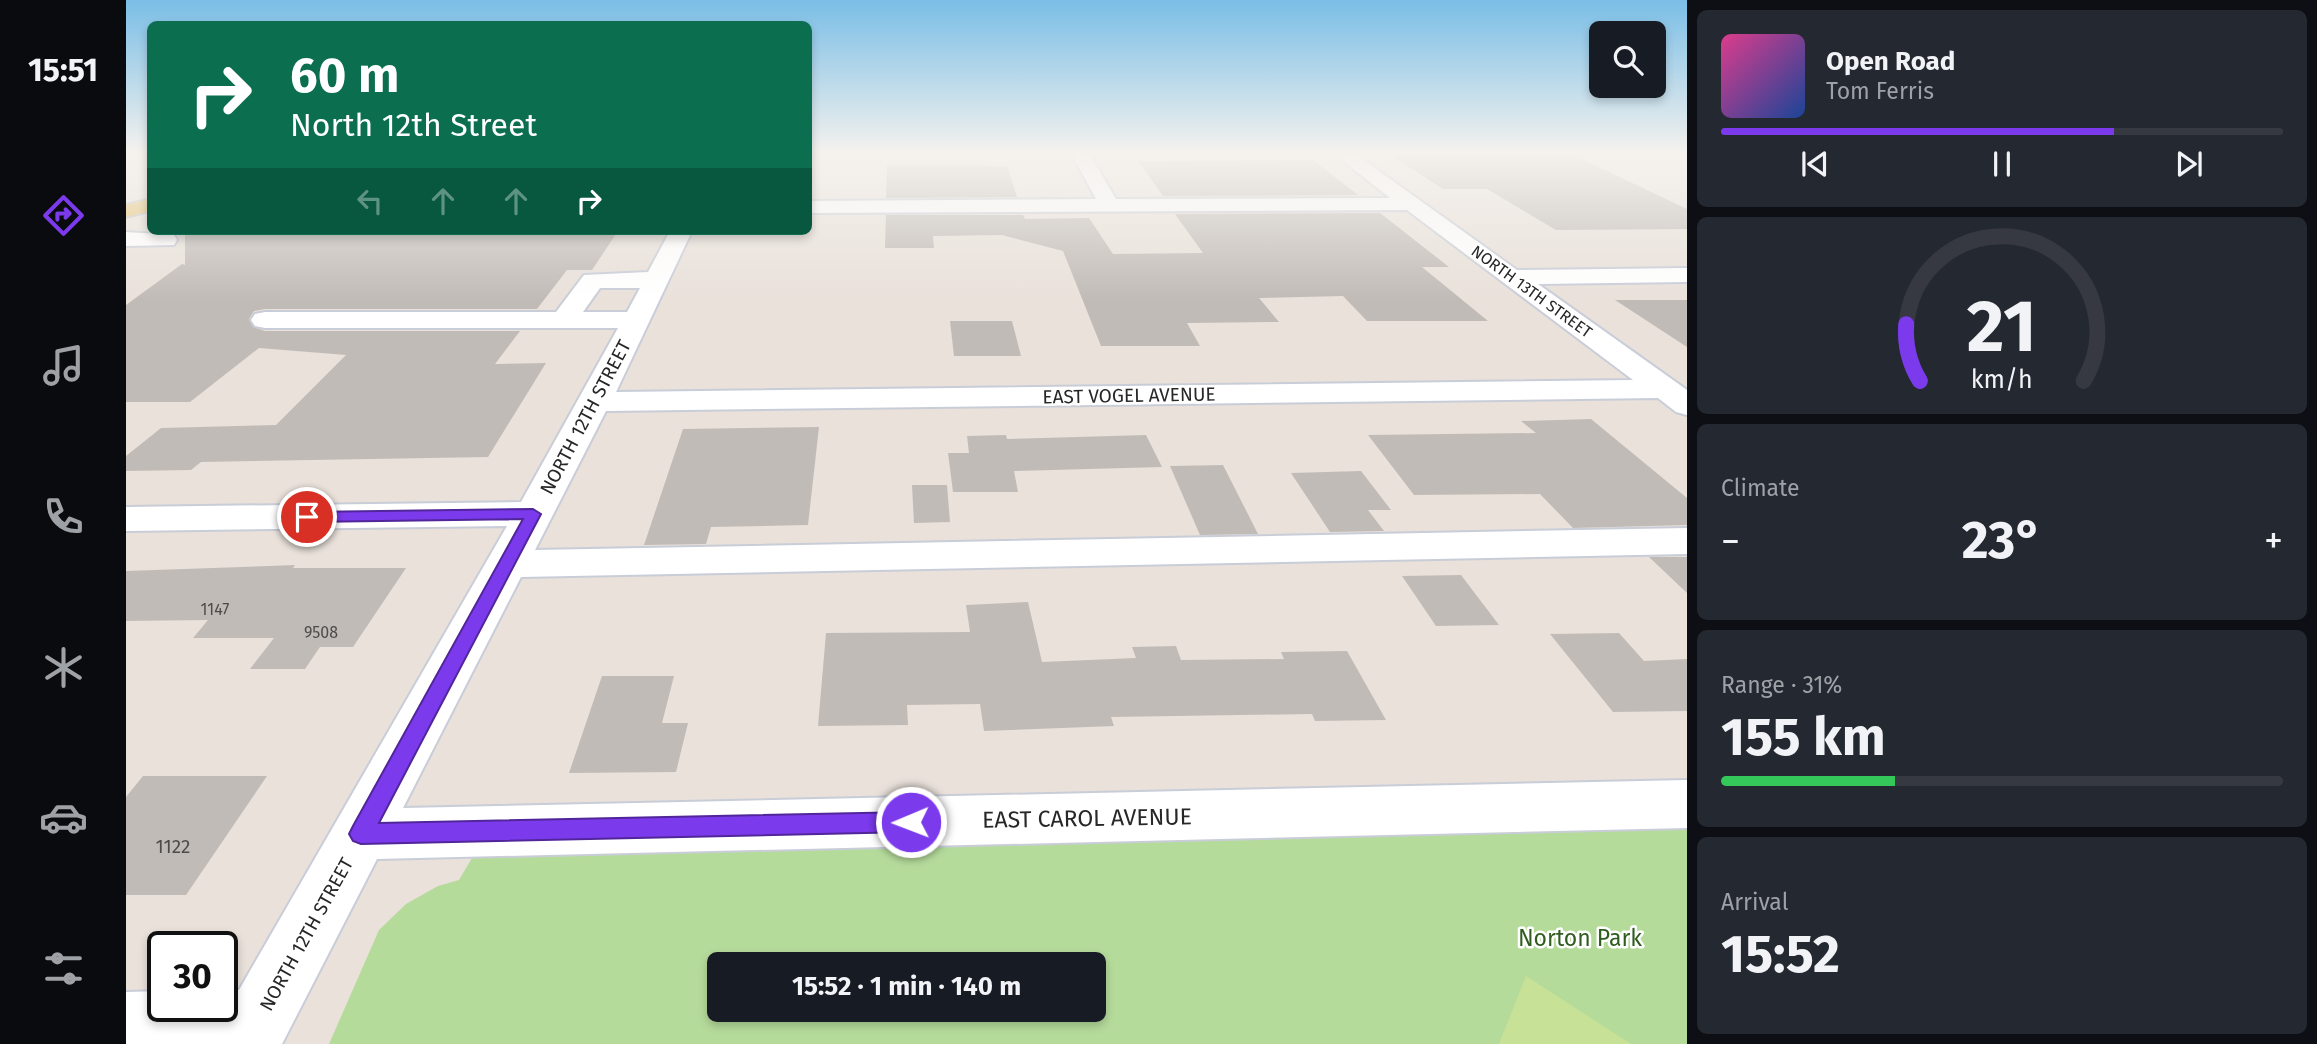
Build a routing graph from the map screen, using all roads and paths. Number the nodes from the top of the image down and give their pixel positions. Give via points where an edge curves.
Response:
1 (1108, 202) edge
2 (1408, 202) edge
3 (1411, 204) junction
4 (147, 206) edge
5 (1110, 206) junction
6 (812, 207) edge
7 (127, 211) edge
8 (147, 214) edge
9 (679, 235) edge
10 (126, 239) edge
11 (166, 240) dead end
12 (1687, 275) edge
13 (1514, 277) junction
14 (656, 280) junction
15 (265, 320) dead end
16 (564, 320) junction
17 (636, 320) junction
18 (1676, 397) edge
19 (595, 402) junction
20 (533, 514) junction
21 (126, 519) edge
22 (1687, 541) edge
23 (506, 564) junction
24 (1687, 804) edge
25 (361, 834) junction
26 (126, 1025) edge
27 (251, 1033) edge

1 - 5 street
2 - 3 street, NORTH 13TH STREET
3 - 5 street
3 - 13 street, NORTH 13TH STREET
4 - 7 main road
5 - 6 street
7 - 8 street
9 - 14 street, NORTH 12TH STREET
10 - 11 street
12 - 13 street
13 - 18 street, NORTH 13TH STREET
14 - 16 street via 593,280
14 - 17 street, NORTH 12TH STREET
15 - 16 street
16 - 17 street
17 - 19 street, NORTH 12TH STREET
18 - 19 street, EAST VOGEL AVENUE
19 - 20 street, NORTH 12TH STREET
20 - 21 street
20 - 23 street, NORTH 12TH STREET
22 - 23 street
23 - 25 street, NORTH 12TH STREET
24 - 25 street, EAST CAROL AVENUE
25 - 27 street, NORTH 12TH STREET
26 - 27 street

